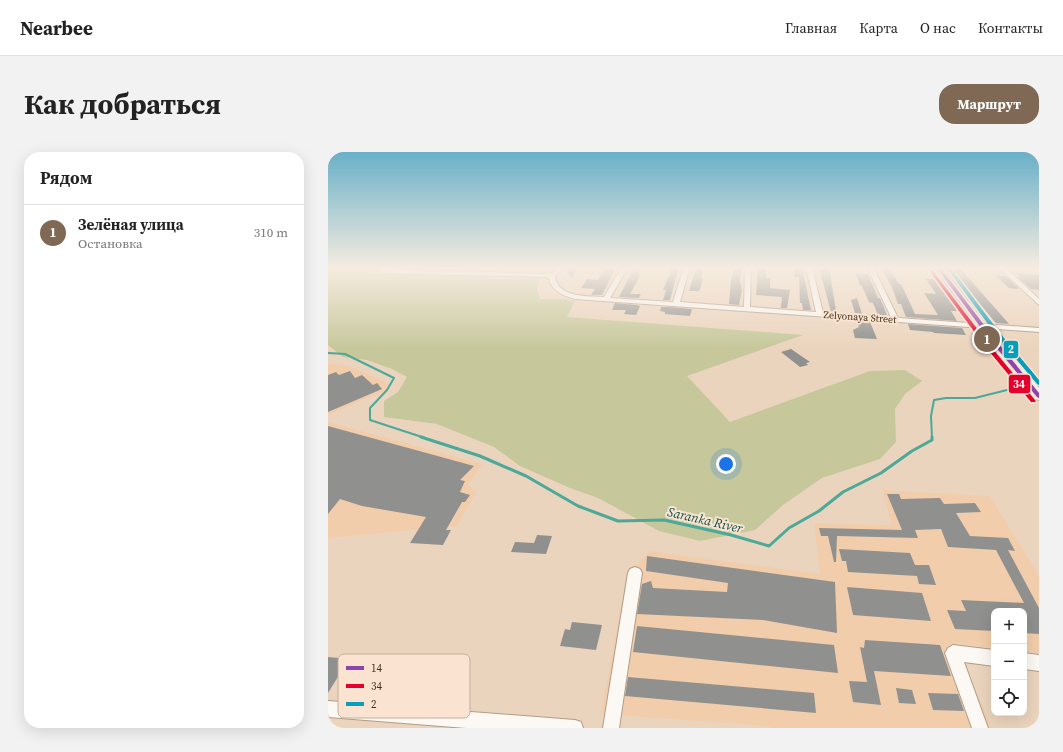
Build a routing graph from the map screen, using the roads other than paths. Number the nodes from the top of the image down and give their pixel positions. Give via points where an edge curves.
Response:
1 (567, 294) edge
2 (609, 294) edge
3 (679, 294) edge
4 (747, 294) edge
5 (815, 294) edge
6 (883, 294) edge
7 (958, 294) edge
8 (1029, 294) edge
9 (606, 300) junction
10 (1039, 303) edge
11 (676, 304) junction
12 (747, 309) junction
13 (820, 314) junction
14 (896, 320) junction
15 (982, 326) junction
16 (1039, 330) edge
17 (1039, 396) edge
18 (635, 573) dead end
19 (991, 658) edge
20 (1027, 661) edge
21 (1039, 663) edge
22 (328, 709) edge
23 (338, 710) edge
24 (445, 718) edge
25 (575, 728) edge
26 (611, 728) edge
27 (980, 728) edge

1 - 9 street, Zelyonaya Street
2 - 9 street
3 - 11 street
4 - 12 street
5 - 13 street
6 - 14 street
7 - 15 main road
8 - 10 street
9 - 11 street, Zelyonaya Street
11 - 12 street, Zelyonaya Street
12 - 13 street, Zelyonaya Street
13 - 14 street, Zelyonaya Street
14 - 15 street, Zelyonaya Street
15 - 16 street, Zelyonaya Street
15 - 17 main road
18 - 26 street
19 - 27 street via 953,653
20 - 21 street
22 - 23 street
24 - 25 street

